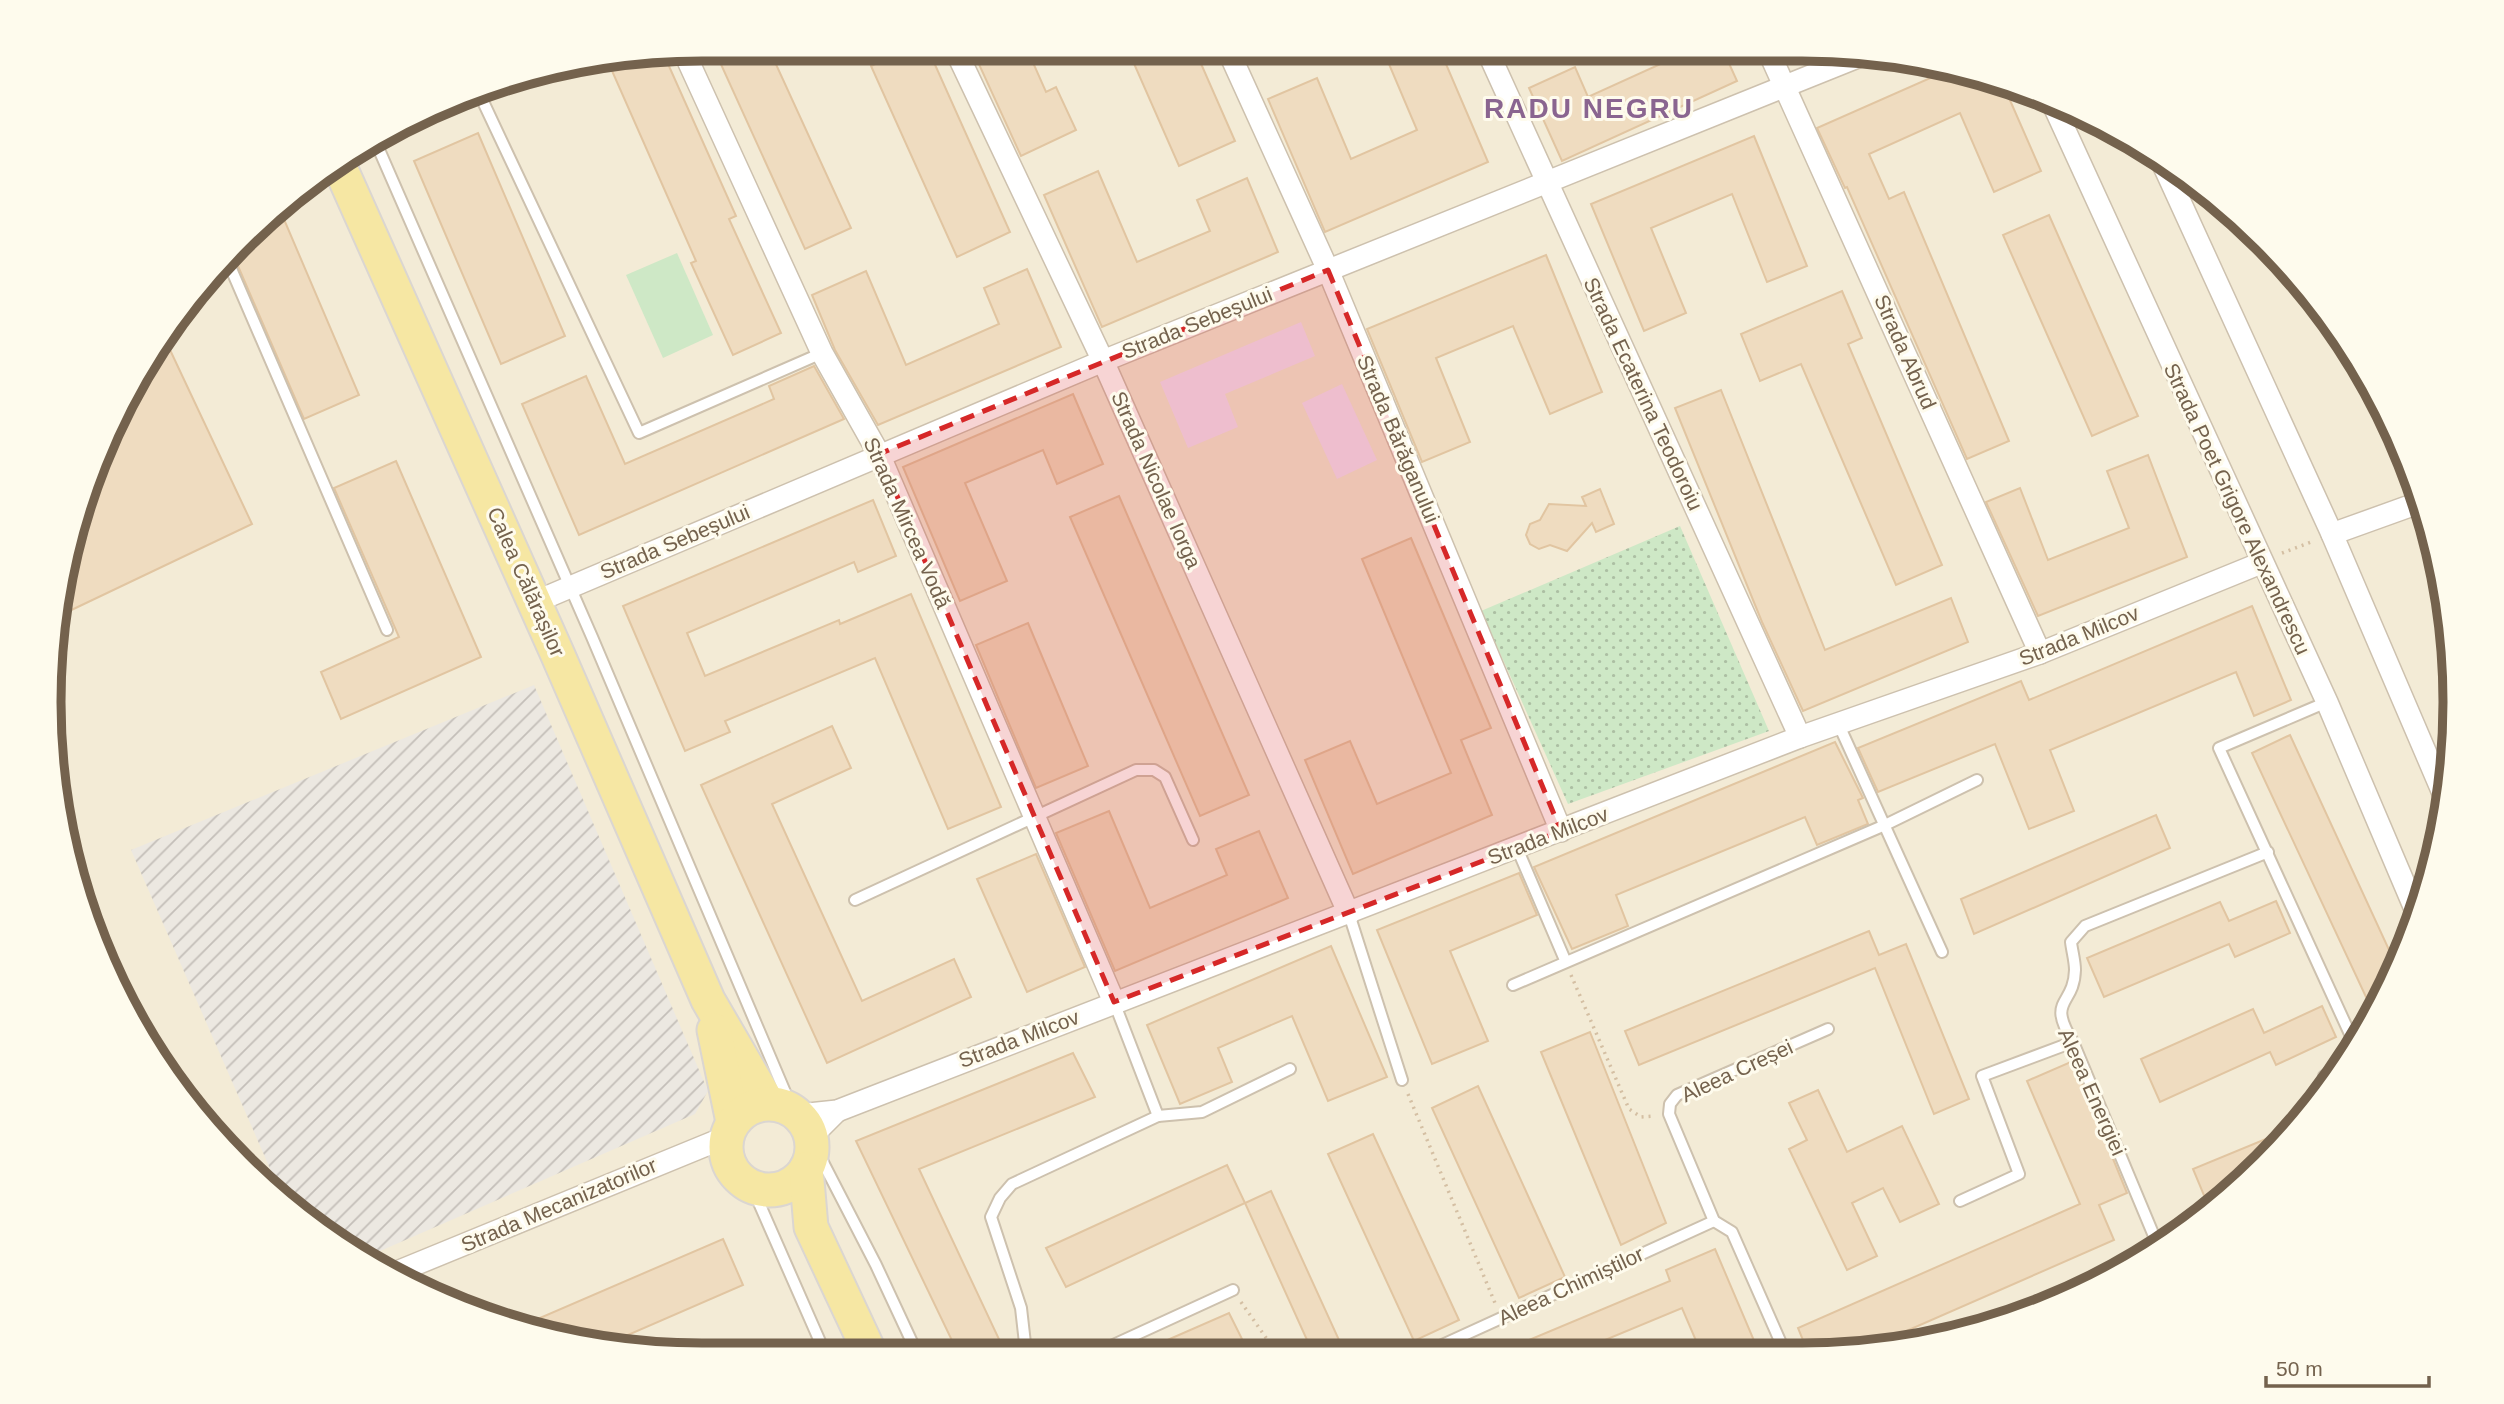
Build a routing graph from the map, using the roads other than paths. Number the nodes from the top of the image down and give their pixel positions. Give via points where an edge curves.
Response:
1 (961, 61) edge
2 (1233, 61) edge
3 (1492, 61) edge
4 (1773, 61) edge
5 (688, 62) edge
6 (1844, 63) edge
7 (1786, 87) junction
8 (482, 100) edge
9 (2059, 115) edge
10 (379, 149) edge
11 (342, 172) edge
12 (2169, 177) edge
13 (1547, 184) junction
14 (231, 268) edge
15 (1328, 270) junction
16 (822, 353) junction
17 (1103, 361) junction
18 (879, 454) junction
19 (2412, 505) edge
20 (2332, 534) junction
21 (2261, 563) junction
22 (571, 587) junction
23 (535, 602) junction
24 (387, 630) dead end
25 (2040, 653) junction
26 (2327, 702) junction
27 (1838, 723) junction
28 (1800, 737) junction
29 (1977, 780) dead end
30 (2438, 780) edge
31 (1034, 819) junction
32 (1885, 825) junction
33 (1561, 831) junction
34 (1193, 840) dead end
35 (1517, 848) junction
36 (2268, 852) junction
37 (2411, 900) edge
38 (855, 901) dead end
39 (1349, 914) junction
40 (1942, 952) dead end
41 (1565, 960) junction
42 (1513, 985) dead end
43 (708, 1000) junction
44 (1114, 1002) junction
45 (1828, 1029) dead end
46 (2350, 1034) edge
47 (2073, 1042) junction
48 (1290, 1069) dead end
49 (1402, 1080) road end
50 (1158, 1115) junction
51 (729, 1129) junction
52 (798, 1130) junction
53 (757, 1189) junction
54 (1960, 1200) dead end
55 (1714, 1221) junction
56 (811, 1227) junction
57 (2154, 1237) edge
58 (405, 1270) edge
59 (1233, 1290) road end
60 (821, 1343) edge
61 (865, 1343) edge
62 (912, 1343) edge
63 (1025, 1343) edge
64 (1118, 1343) edge
65 (1446, 1343) edge
66 (1781, 1343) edge

1 - 17 street, Strada Nicolae Iorga
2 - 15 street, Strada Bărăganului
3 - 13 street, Strada Ecaterina Teodoroiu
4 - 7 street, Strada Abrud
5 - 16 street, Strada Mircea Vodă
6 - 7 street, Strada Sebeșului
7 - 13 street, Strada Sebeșului
7 - 25 street, Strada Abrud
8 - 16 lane via 639,433
9 - 21 street, Strada Poet Grigore Alexandrescu
10 - 22 lane
11 - 23 main road, Calea Călărașilor
12 - 20 street
13 - 15 street, Strada Sebeșului
13 - 28 street, Strada Ecaterina Teodoroiu
14 - 24 lane
15 - 17 street, Strada Sebeșului
15 - 33 street, Strada Bărăganului
16 - 18 street, Strada Mircea Vodă
17 - 18 street, Strada Sebeșului
17 - 39 street, Strada Nicolae Iorga
18 - 22 street, Strada Sebeșului
18 - 31 street, Strada Mircea Vodă
19 - 20 street
20 - 30 street
21 - 25 street, Strada Milcov
21 - 26 street, Strada Poet Grigore Alexandrescu
22 - 23 street, Strada Sebeșului
22 - 52 lane
23 - 43 main road, Calea Călărașilor
25 - 27 street, Strada Milcov
26 - 36 lane via 2219,748
26 - 37 street, Strada Poet Grigore Alexandrescu
27 - 28 street, Strada Milcov
27 - 32 lane
28 - 33 street, Strada Milcov
29 - 32 lane
31 - 34 lane via 1136,770 1154,770 1165,777
31 - 38 lane
31 - 44 street, Strada Mircea Vodă
32 - 40 lane
32 - 41 lane
33 - 35 street, Strada Milcov
35 - 39 street, Strada Milcov
35 - 41 lane
36 - 46 lane
36 - 47 lane, Aleea Energiei via 2085,926 2076,934 2071,942 2075,970 2061,1003 2060,1021
39 - 44 street, Strada Milcov
39 - 49 lane
41 - 42 lane
43 - 51 main road, Calea Călărașilor
43 - 52 main road, Calea Călărașilor
44 - 50 lane
44 - 52 street, Strada Milcov
45 - 55 lane, Aleea Creșei via 1677,1095 1670,1104 1669,1114
47 - 54 lane via 1982,1076 2019,1174
47 - 57 lane, Aleea Energiei
48 - 50 lane via 1202,1112
50 - 63 lane via 1012,1184 1000,1198 991,1217 1021,1308
51 - 52 main road via 754,1106
51 - 53 main road via 725,1149 733,1172
51 - 58 street, Strada Mecanizatorilor
52 - 53 main road via 788,1186
52 - 56 main road, Calea Călărașilor
52 - 62 lane
53 - 56 main road, Calea Călărașilor
53 - 60 lane
55 - 65 lane, Aleea Chimiștilor
55 - 66 lane, Aleea Creșei via 1732,1232
56 - 61 main road, Calea Călărașilor
59 - 64 lane

